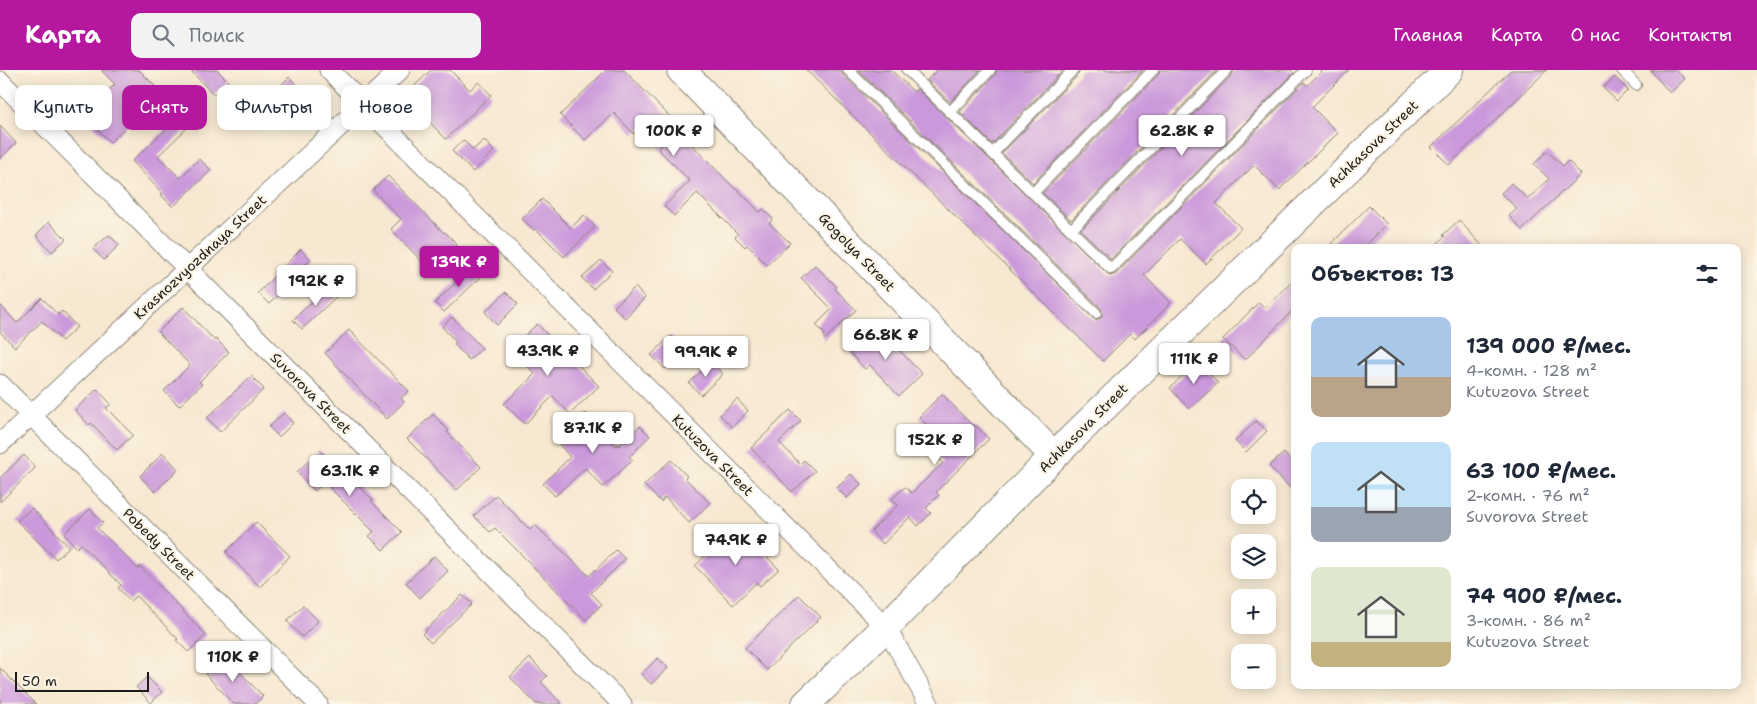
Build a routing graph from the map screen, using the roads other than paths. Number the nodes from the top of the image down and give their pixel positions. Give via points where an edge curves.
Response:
1 (329, 70) edge
2 (400, 70) edge
3 (681, 70) edge
4 (848, 70) edge
5 (907, 70) edge
6 (990, 70) edge
7 (1073, 70) edge
8 (1153, 70) edge
9 (1228, 70) edge
10 (1306, 70) edge
11 (1449, 70) edge
12 (1622, 70) edge
13 (0, 81) edge
14 (344, 85) edge
15 (384, 85) edge
16 (1636, 85) dead end
17 (950, 112) junction
18 (341, 125) edge
19 (388, 130) edge
20 (993, 154) junction
21 (1033, 193) junction
22 (1071, 230) junction
23 (187, 268) junction
24 (1096, 313) dead end
25 (0, 384) edge
26 (32, 415) junction
27 (0, 444) edge
28 (1054, 456) junction
29 (886, 627) junction
30 (318, 704) edge
31 (622, 704) edge
32 (806, 704) edge
33 (929, 704) edge

1 - 14 street, Kutuzova Street
2 - 15 street, Krasnozvyozdnaya Street
3 - 28 main road, Gogolya Street
4 - 24 lane
5 - 17 lane
6 - 17 lane
7 - 20 lane
8 - 21 lane
9 - 22 lane
10 - 22 lane via 1111,269
11 - 28 main road, Achkasova Street
12 - 16 lane
13 - 23 street, Suvorova Street
17 - 20 lane
18 - 23 street, Krasnozvyozdnaya Street
19 - 29 street, Kutuzova Street
20 - 21 lane
21 - 22 lane
23 - 26 street, Krasnozvyozdnaya Street
23 - 31 street, Suvorova Street
25 - 26 street, Pobedy Street
26 - 27 street, Krasnozvyozdnaya Street
26 - 30 street, Pobedy Street
28 - 29 main road, Achkasova Street
29 - 32 main road, Achkasova Street
29 - 33 street, Kutuzova Street

